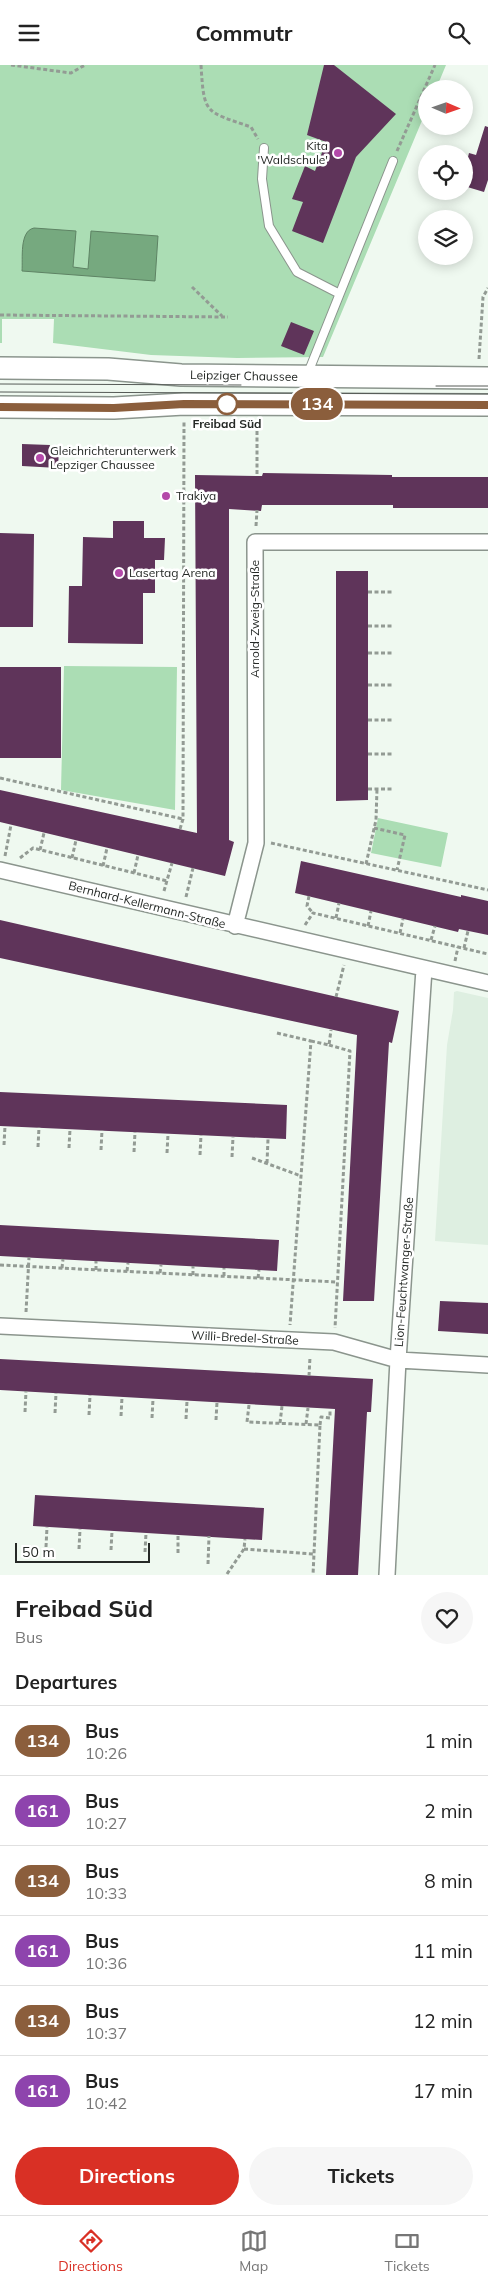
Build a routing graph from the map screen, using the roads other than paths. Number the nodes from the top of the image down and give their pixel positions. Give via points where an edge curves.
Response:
1 (264, 148) road end
2 (393, 161) road end
3 (338, 293) junction
4 (0, 368) edge
5 (310, 377) junction
6 (483, 377) edge
7 (488, 405) edge
8 (0, 407) edge
9 (488, 542) edge
10 (2, 863) edge
11 (235, 926) junction
12 (424, 969) junction
13 (488, 983) edge
14 (0, 1326) edge
15 (398, 1360) junction
16 (488, 1365) edge
17 (387, 1575) edge

1 - 3 lane via 262,179 269,226 297,272
2 - 3 lane
3 - 5 lane via 310,367
4 - 5 main road, Leipziger Chaussee
5 - 6 main road, Leipziger Chaussee
7 - 8 main road
9 - 11 street, Arnold-Zweig-Straße via 255,542 256,839
10 - 11 street, Bernhard-Kellermann-Straße
11 - 12 street, Bernhard-Kellermann-Straße
12 - 13 street, Bernhard-Kellermann-Straße
12 - 15 street, Lion-Feuchtwanger-Straße
14 - 15 street, Willi-Bredel-Straße via 334,1342
15 - 16 street, Willi-Bredel-Straße
15 - 17 street, Lion-Feuchtwanger-Straße

